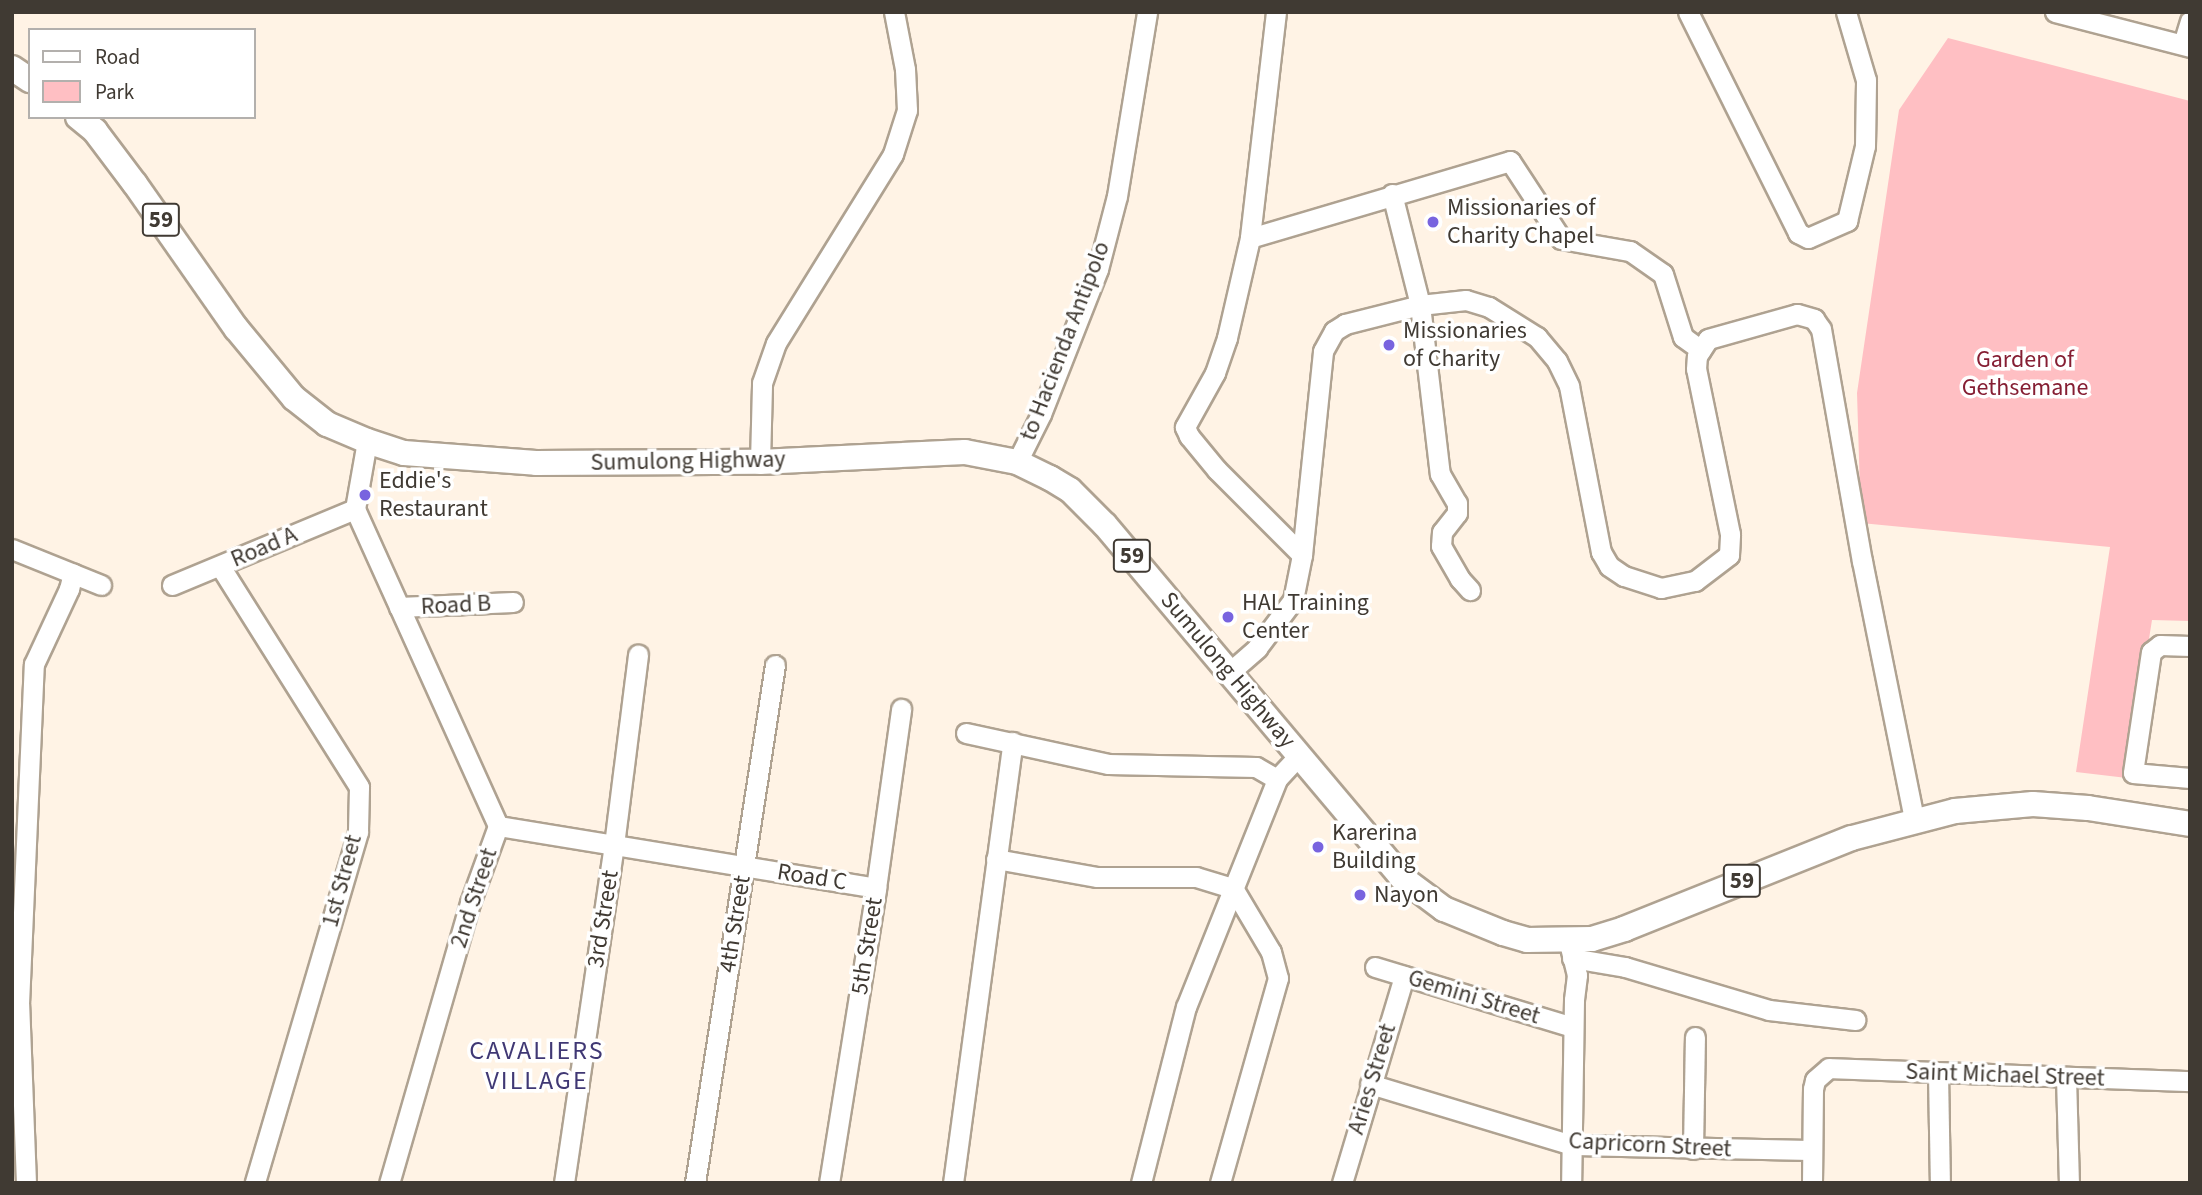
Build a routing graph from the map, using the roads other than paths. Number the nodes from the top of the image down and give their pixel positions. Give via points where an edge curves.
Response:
1 (894, 12) edge
2 (1147, 12) edge
3 (1276, 12) edge
4 (1688, 12) edge
5 (1846, 12) edge
6 (2055, 12) edge
7 (2190, 21) edge
8 (2186, 45) edge
9 (12, 68) edge
10 (28, 79) edge
11 (80, 119) edge
12 (1392, 194) junction
13 (1250, 238) junction
14 (1420, 305) junction
15 (1701, 349) junction
16 (367, 441) junction
17 (760, 462) junction
18 (1017, 462) junction
19 (355, 509) junction
20 (12, 549) edge
21 (1302, 555) junction
22 (220, 566) junction
23 (73, 573) junction
24 (102, 585) dead end
25 (172, 585) dead end
26 (1470, 590) dead end
27 (513, 602) dead end
28 (399, 607) junction
29 (2190, 646) edge
30 (638, 655) dead end
31 (775, 665) dead end
32 (1231, 671) junction
33 (901, 709) dead end
34 (966, 733) dead end
35 (1013, 741) junction
36 (1299, 755) junction
37 (2190, 778) edge
38 (1277, 779) junction
39 (1914, 820) junction
40 (2190, 824) edge
41 (498, 826) junction
42 (614, 845) junction
43 (996, 859) junction
44 (744, 866) junction
45 (876, 888) junction
46 (1233, 888) junction
47 (1571, 949) junction
48 (1375, 967) dead end
49 (1404, 976) junction
50 (16, 1004) edge
51 (1855, 1020) dead end
52 (1573, 1027) junction
53 (1695, 1037) dead end
54 (1938, 1073) junction
55 (2066, 1077) junction
56 (2190, 1081) edge
57 (1370, 1084) junction
58 (1572, 1145) junction
59 (1693, 1149) junction
60 (1812, 1150) junction
61 (26, 1183) edge
62 (255, 1183) edge
63 (389, 1183) edge
64 (564, 1183) edge
65 (695, 1183) edge
66 (829, 1183) edge
67 (953, 1183) edge
68 (1141, 1183) edge
69 (1220, 1183) edge
70 (1342, 1183) edge
71 (1570, 1183) edge
72 (1812, 1183) edge
73 (1940, 1183) edge
74 (2069, 1183) edge

1 - 17 street via 905,69 906,110 893,154 776,343 761,383
2 - 18 street, to Hacienda Antipolo via 1117,196 1098,269 1041,414
3 - 13 street
4 - 5 street via 1798,233 1808,238 1847,222 1865,146 1866,80
6 - 8 street
7 - 8 street
9 - 10 main road
11 - 16 main road, Sumulong Highway / 59 via 95,131 236,328 293,398 327,424
12 - 13 street
12 - 14 street
12 - 15 street via 1510,161 1561,239 1630,251 1663,274 1683,337
13 - 21 street via 1215,373 1185,427 1217,470
14 - 15 street via 1474,302 1537,337 1557,361 1569,386 1601,552 1609,566 1624,576 1661,588 1695,581 1729,555 1730,534 1696,369
14 - 21 street via 1345,324 1326,341
14 - 26 street via 1440,474 1457,508 1442,532 1441,546
15 - 39 street via 1708,339 1797,314 1814,319 1821,329
16 - 17 main road, Sumulong Highway / 59 via 404,453 456,459
16 - 19 street
17 - 18 main road, Sumulong Highway / 59 via 965,452
18 - 32 main road, Sumulong Highway / 59 via 1070,490
19 - 22 street, Road A
19 - 28 street, 2nd Street
20 - 23 street
21 - 32 street via 1293,600 1257,649
22 - 25 street, Road A
22 - 62 street, 1st Street via 359,787 358,832
23 - 24 street
23 - 50 street via 34,664
27 - 28 street, Road B
28 - 41 street, 2nd Street
29 - 37 street via 2156,645 2151,652 2133,773
30 - 42 street, 3rd Street
31 - 44 street, 4th Street
32 - 36 main road, Sumulong Highway / 59
33 - 45 street, 5th Street
34 - 35 street
35 - 38 street via 1108,764 1256,767
35 - 43 street
36 - 38 street
36 - 47 main road, Sumulong Highway / 59 via 1384,857 1424,896 1469,922
38 - 46 street
39 - 40 main road, Sumulong Highway / 59 via 2033,804
39 - 47 main road, Sumulong Highway / 59 via 1796,859
41 - 42 street, Road C
41 - 63 street, 2nd Street via 470,903
42 - 44 street, Road C
42 - 64 street, 3rd Street
43 - 46 street via 1097,877 1196,877
43 - 67 street
44 - 45 street, Road C
44 - 65 street, 4th Street
45 - 66 street, 5th Street
46 - 68 street via 1186,1007
46 - 69 street via 1271,952 1278,978
47 - 51 street via 1769,1010
47 - 52 street via 1567,974 1574,1000
48 - 49 street, Gemini Street
49 - 52 street, Gemini Street
49 - 57 street, Aries Street
50 - 61 street
52 - 58 street
53 - 59 street
54 - 55 street, Saint Michael Street
54 - 60 street, Saint Michael Street via 1840,1067 1822,1073 1813,1089
54 - 73 street
55 - 56 street, Saint Michael Street
55 - 74 street
57 - 58 street, Capricorn Street
57 - 70 street, Aries Street
58 - 59 street, Capricorn Street
58 - 71 street
59 - 60 street, Capricorn Street
60 - 72 street

